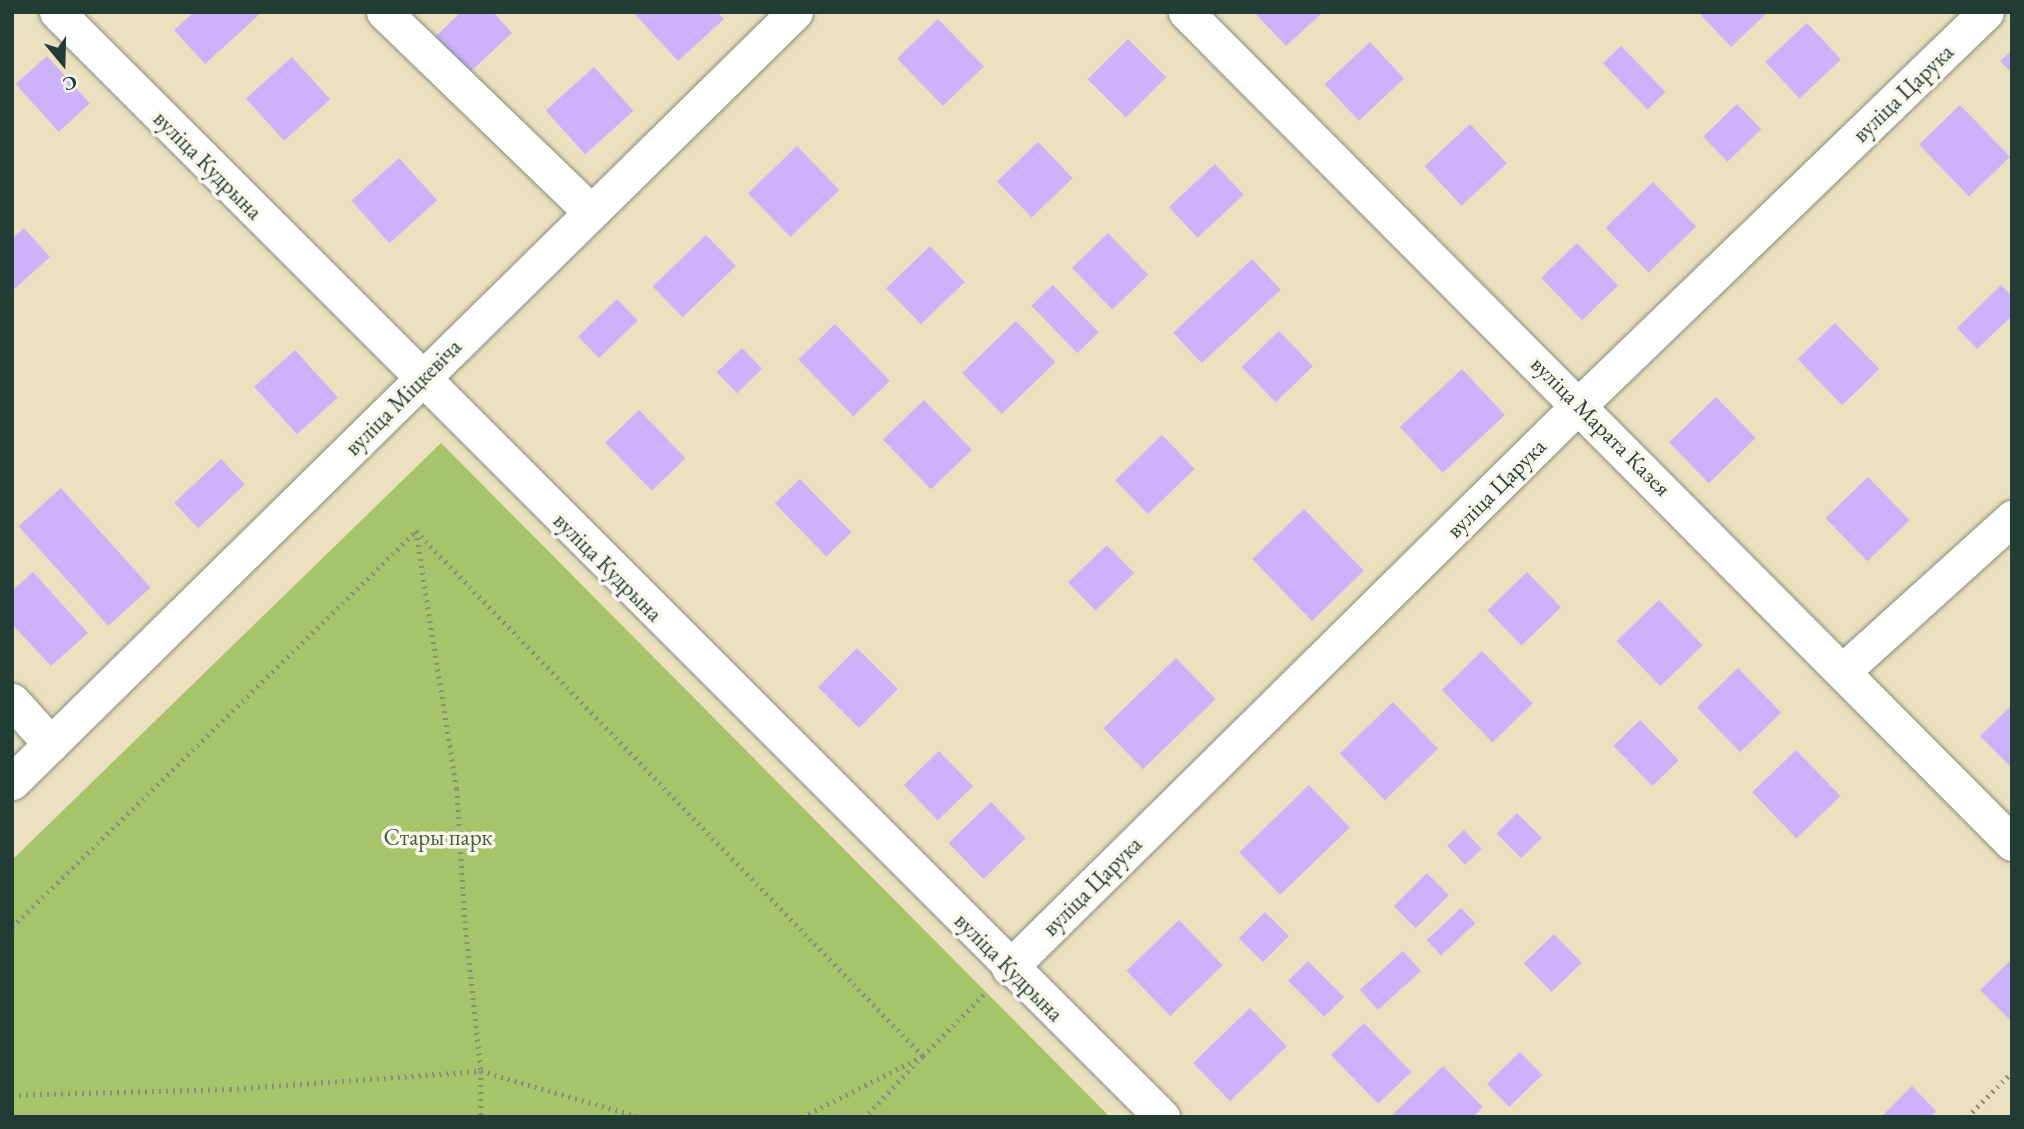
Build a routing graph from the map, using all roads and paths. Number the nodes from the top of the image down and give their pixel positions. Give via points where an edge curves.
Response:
1 (57, 12) edge
2 (384, 12) edge
3 (1186, 12) edge
4 (1986, 12) edge
5 (777, 18) edge
6 (592, 212) junction
7 (421, 380) junction
8 (1580, 404) junction
9 (2012, 518) edge
10 (416, 531) junction
11 (1844, 670) junction
12 (12, 701) edge
13 (51, 744) junction
14 (12, 782) edge
15 (2012, 843) edge
16 (12, 927) edge
17 (1009, 968) junction
18 (923, 1056) junction
19 (481, 1071) junction
20 (2012, 1073) edge
21 (12, 1095) edge
22 (481, 1117) edge
23 (639, 1117) edge
24 (802, 1117) edge
25 (866, 1117) edge
26 (1162, 1117) edge
27 (1967, 1117) edge

1 - 7 street, вуліца Кудрына
2 - 6 street
3 - 8 street, вуліца Марата Казея
4 - 8 street, вуліца Царука
5 - 6 street, вуліца Міцкевіча
6 - 7 street, вуліца Міцкевіча
7 - 13 street, вуліца Міцкевіча
7 - 17 street, вуліца Кудрына
8 - 11 street, вуліца Марата Казея
8 - 17 street, вуліца Царука
9 - 11 street
10 - 16 path
10 - 18 path
10 - 19 path via 457,789
11 - 15 street, вуліца Марата Казея
12 - 13 street
13 - 14 street, вуліца Міцкевіча
17 - 18 path
17 - 26 street, вуліца Кудрына
18 - 24 path
18 - 25 path
19 - 21 path via 230,1089
19 - 22 path
19 - 23 path
20 - 27 path

